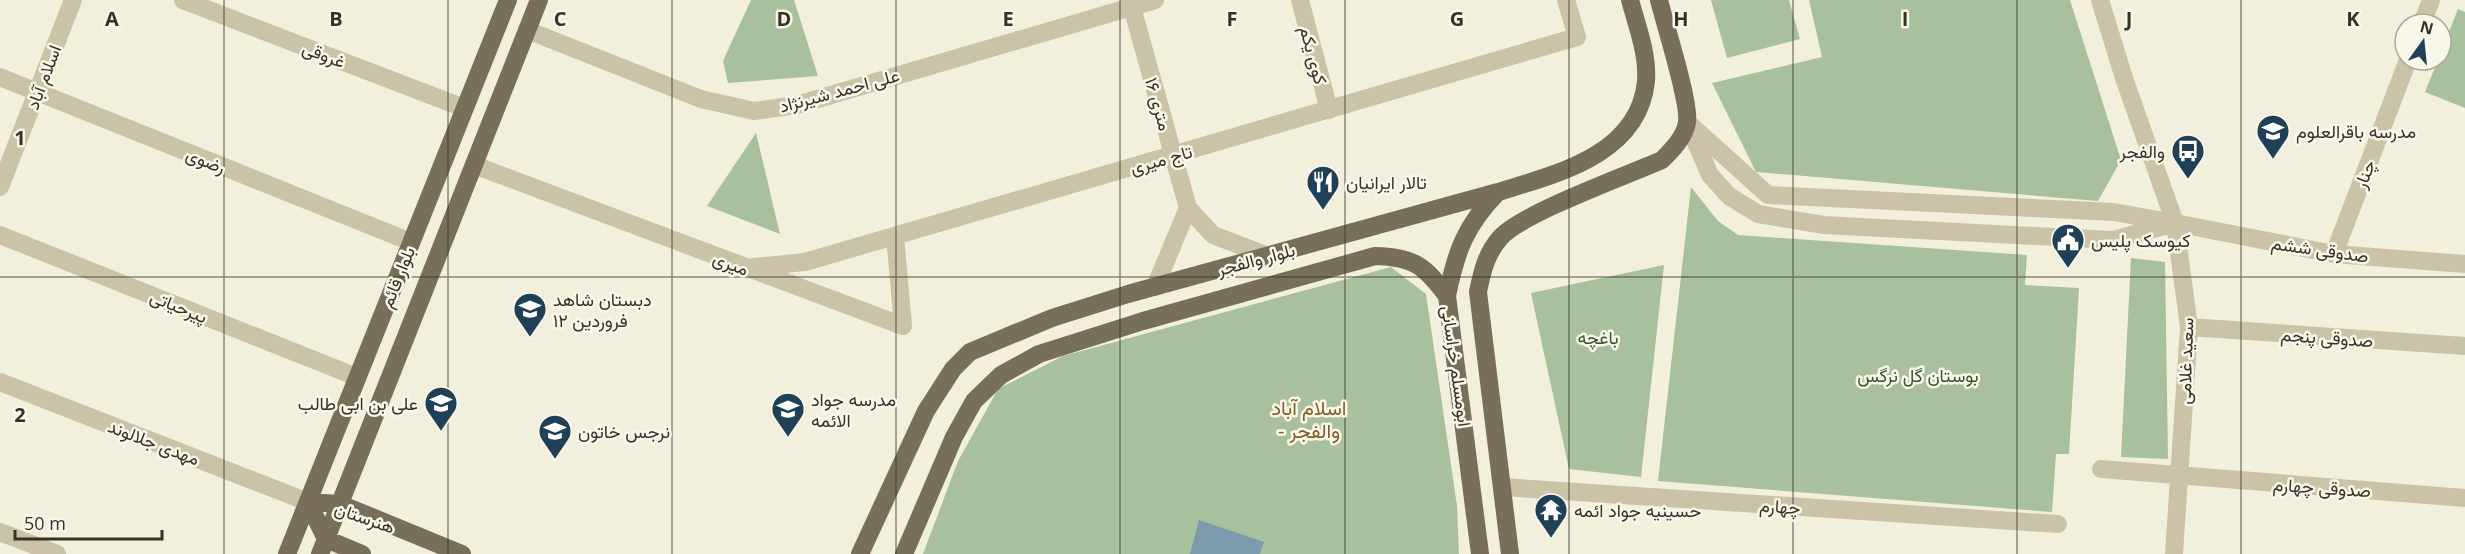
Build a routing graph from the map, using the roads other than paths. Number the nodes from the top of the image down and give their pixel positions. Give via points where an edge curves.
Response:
1 (73, 0) edge
2 (183, 0) edge
3 (507, 0) edge
4 (539, 0) edge
5 (1155, 0) edge
6 (1300, 0) edge
7 (1566, 0) edge
8 (1630, 0) edge
9 (1659, 0) edge
10 (2100, 0) edge
11 (1131, 3) edge
12 (527, 30) junction
13 (2403, 72) edge
14 (0, 77) edge
15 (37, 92) junction
16 (464, 108) junction
17 (1329, 110) junction
18 (1688, 122) junction
19 (1174, 155) junction
20 (474, 165) junction
21 (0, 187) edge
22 (1498, 192) junction
23 (1188, 208) junction
24 (2175, 224) junction
25 (0, 235) edge
26 (895, 236) junction
27 (411, 242) junction
28 (2334, 254) junction
29 (1268, 256) junction
30 (2465, 264) edge
31 (744, 268) junction
32 (1155, 287) junction
33 (1447, 296) junction
34 (2189, 327) junction
35 (2465, 346) edge
36 (357, 377) junction
37 (0, 382) edge
38 (2100, 469) dead end
39 (2179, 477) junction
40 (1502, 487) junction
41 (2465, 498) edge
42 (308, 502) junction
43 (340, 504) junction
44 (2058, 524) dead end
45 (0, 532) edge
46 (323, 547) edge
47 (57, 554) edge
48 (287, 554) edge
49 (362, 554) edge
50 (462, 554) edge
51 (860, 554) edge
52 (904, 554) edge
53 (1480, 554) edge
54 (1510, 554) edge
55 (2174, 554) edge

1 - 15 street, اسلام آباد
2 - 16 street, غروقی
3 - 16 main road, بلوار قائم
4 - 12 main road, بلوار قائم
5 - 11 street, علی احمد شیرنژاد
6 - 17 street, کوی یکم
7 - 17 street, تاج میری via 1577,37
8 - 22 main road, بلوار والفجر via 1642,44 1646,80 1640,109 1624,132 1597,155 1559,173
9 - 18 main road
10 - 24 street, سعید غلامی
11 - 12 street, علی احمد شیرنژاد via 797,105 754,111 701,99
11 - 19 street, ۱۶ متری
12 - 20 main road, بلوار قائم
13 - 28 street, چنار
14 - 15 street, رضوی
15 - 21 street, اسلام آباد
15 - 27 street, رضوی
16 - 27 main road, بلوار قائم
17 - 19 street, تاج میری
18 - 24 street, صدوقی ششم via 1768,195 2114,212
18 - 24 street via 1710,175 1729,196 1758,214 1824,225 2113,240
18 - 40 main road, ابومسلم خراسانی via 1677,145 1662,160 1525,220 1501,236 1485,259 1478,292
19 - 23 street, ۱۶ متری
19 - 26 street, تاج میری
20 - 31 street, میری
20 - 43 main road, بلوار قائم
22 - 29 main road, بلوار والفجر
22 - 33 main road, ابومسلم خراسانی via 1477,213 1465,234
23 - 29 street via 1213,235
23 - 32 street
24 - 28 street, صدوقی ششم
24 - 34 street, سعید غلامی
25 - 36 street, پیرحیاتی
26 - 31 street, تاج میری via 805,262
26 - 31 street, میری via 903,326
27 - 36 main road, بلوار قائم
28 - 30 street, صدوقی ششم
29 - 32 main road, بلوار والفجر
32 - 51 main road, بلوار والفجر via 1052,318 970,352 953,369 926,411
33 - 52 main road, بلوار والفجر via 1430,272 1395,256 1375,256 1039,354 1001,375 974,401 954,437
33 - 53 main road, ابومسلم خراسانی
34 - 35 street, صدوقی پنجم
34 - 39 street, سعید غلامی
36 - 42 main road, بلوار قائم
37 - 42 street, مهدی جلالوند
38 - 39 street
39 - 41 street, صدوقی چهارم
39 - 55 street, سعید غلامی
40 - 44 street, چهارم
40 - 54 main road, ابومسلم خراسانی
42 - 43 main road, هنرستان
42 - 46 main road, هنرستان
42 - 48 main road, بلوار قائم
43 - 46 main road, بلوار قائم
43 - 50 main road, هنرستان
45 - 47 street
46 - 49 main road, هنرستان

